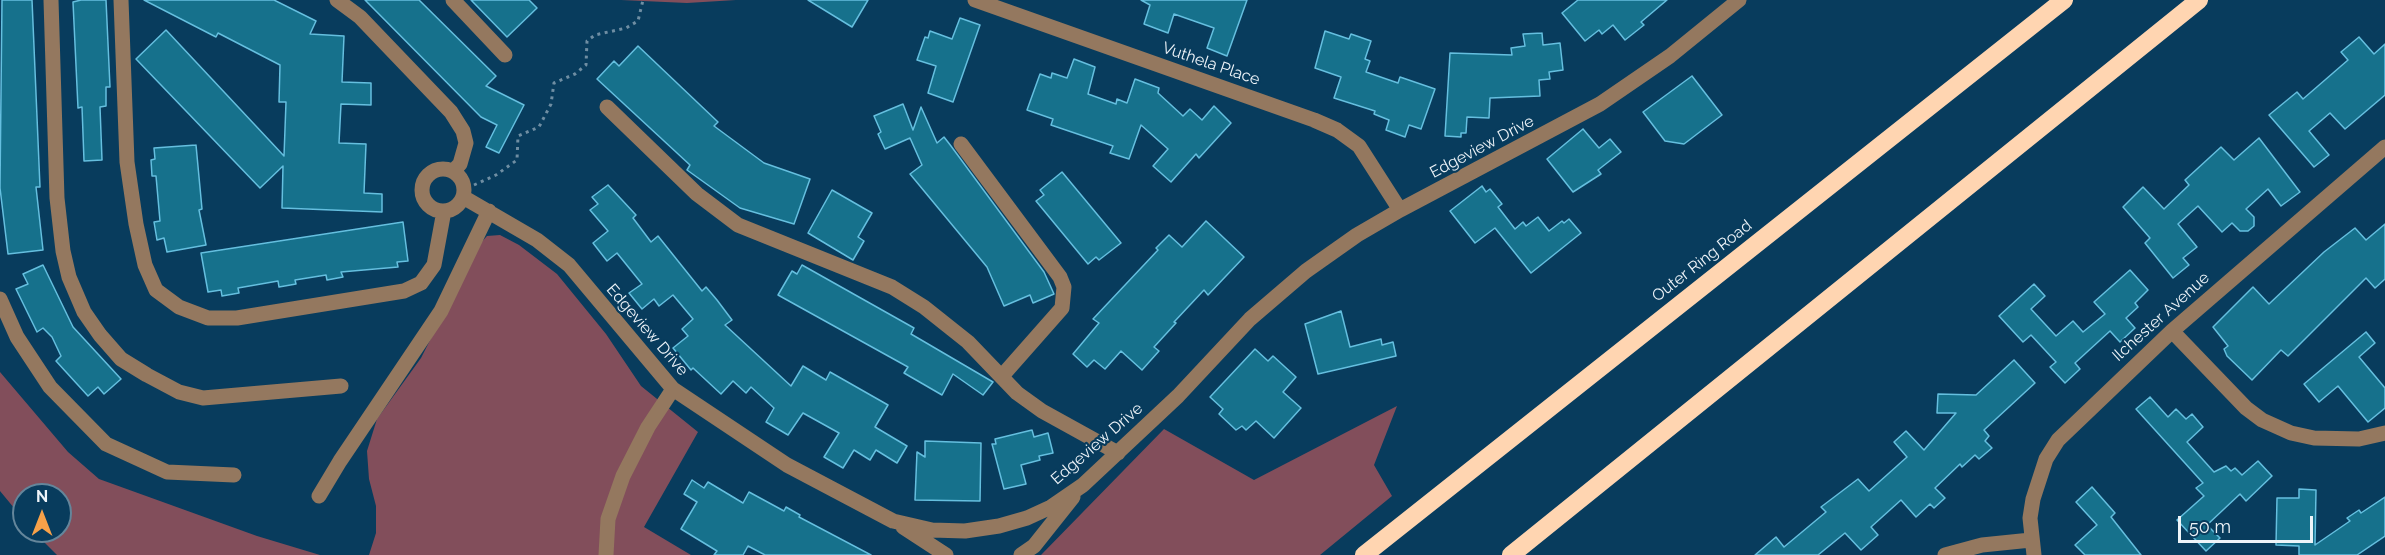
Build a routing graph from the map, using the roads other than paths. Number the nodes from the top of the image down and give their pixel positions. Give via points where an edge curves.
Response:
1 (51, 0) edge
2 (121, 0) edge
3 (337, 0) edge
4 (453, 0) edge
5 (975, 0) edge
6 (1739, 0) edge
7 (2064, 0) edge
8 (2199, 0) edge
9 (506, 55) dead end
10 (607, 107) dead end
11 (960, 144) dead end
12 (2385, 147) edge
13 (454, 170) junction
14 (464, 191) junction
15 (1400, 210) junction
16 (444, 211) junction
17 (489, 211) junction
18 (0, 299) edge
19 (2172, 331) junction
20 (1002, 376) junction
21 (341, 386) dead end
22 (673, 389) junction
23 (2385, 433) edge
24 (1118, 453) junction
25 (234, 475) dead end
26 (1083, 484) junction
27 (319, 496) dead end
28 (893, 521) junction
29 (2032, 548) edge
30 (606, 555) edge
31 (946, 555) edge
32 (1021, 555) edge
33 (1364, 555) edge
34 (1511, 555) edge
35 (1946, 555) edge

1 - 21 street via 63,251 84,312 100,335 121,359 178,392 202,398
2 - 16 street via 127,162 136,224 145,265 156,290 179,307 208,318 237,318 404,291 421,283 434,265
3 - 13 street via 360,17 458,121 466,143 460,164
4 - 9 street
5 - 15 street, Vuthela Place via 1337,130 1359,147
6 - 15 street, Edgeview Drive via 1670,56 1600,104
7 - 33 highway, Outer Ring Road
8 - 34 highway
10 - 20 street via 697,194 738,225 892,287 968,342
11 - 20 street via 1064,287 1062,308
12 - 19 street, Ilchester Avenue
13 - 14 street
13 - 16 street via 435,171 422,187 428,206
14 - 16 street via 459,206
14 - 17 street, Edgeview Drive
15 - 24 street, Edgeview Drive via 1306,271 1250,318 1178,396
17 - 22 street, Edgeview Drive via 569,265
17 - 27 street via 441,311
18 - 25 street via 17,337 50,387 106,444 167,472
19 - 23 street via 2262,420 2313,438 2360,439
19 - 29 street, Ilchester Avenue via 2058,440 2037,483 2030,518
20 - 24 street via 1042,411
22 - 28 street, Edgeview Drive via 787,465
22 - 30 street via 623,477 608,519
24 - 26 street, Edgeview Drive
26 - 28 street, Edgeview Drive via 1051,507 999,526 932,530
26 - 32 street via 1034,546
28 - 31 street
29 - 35 street via 1982,545

